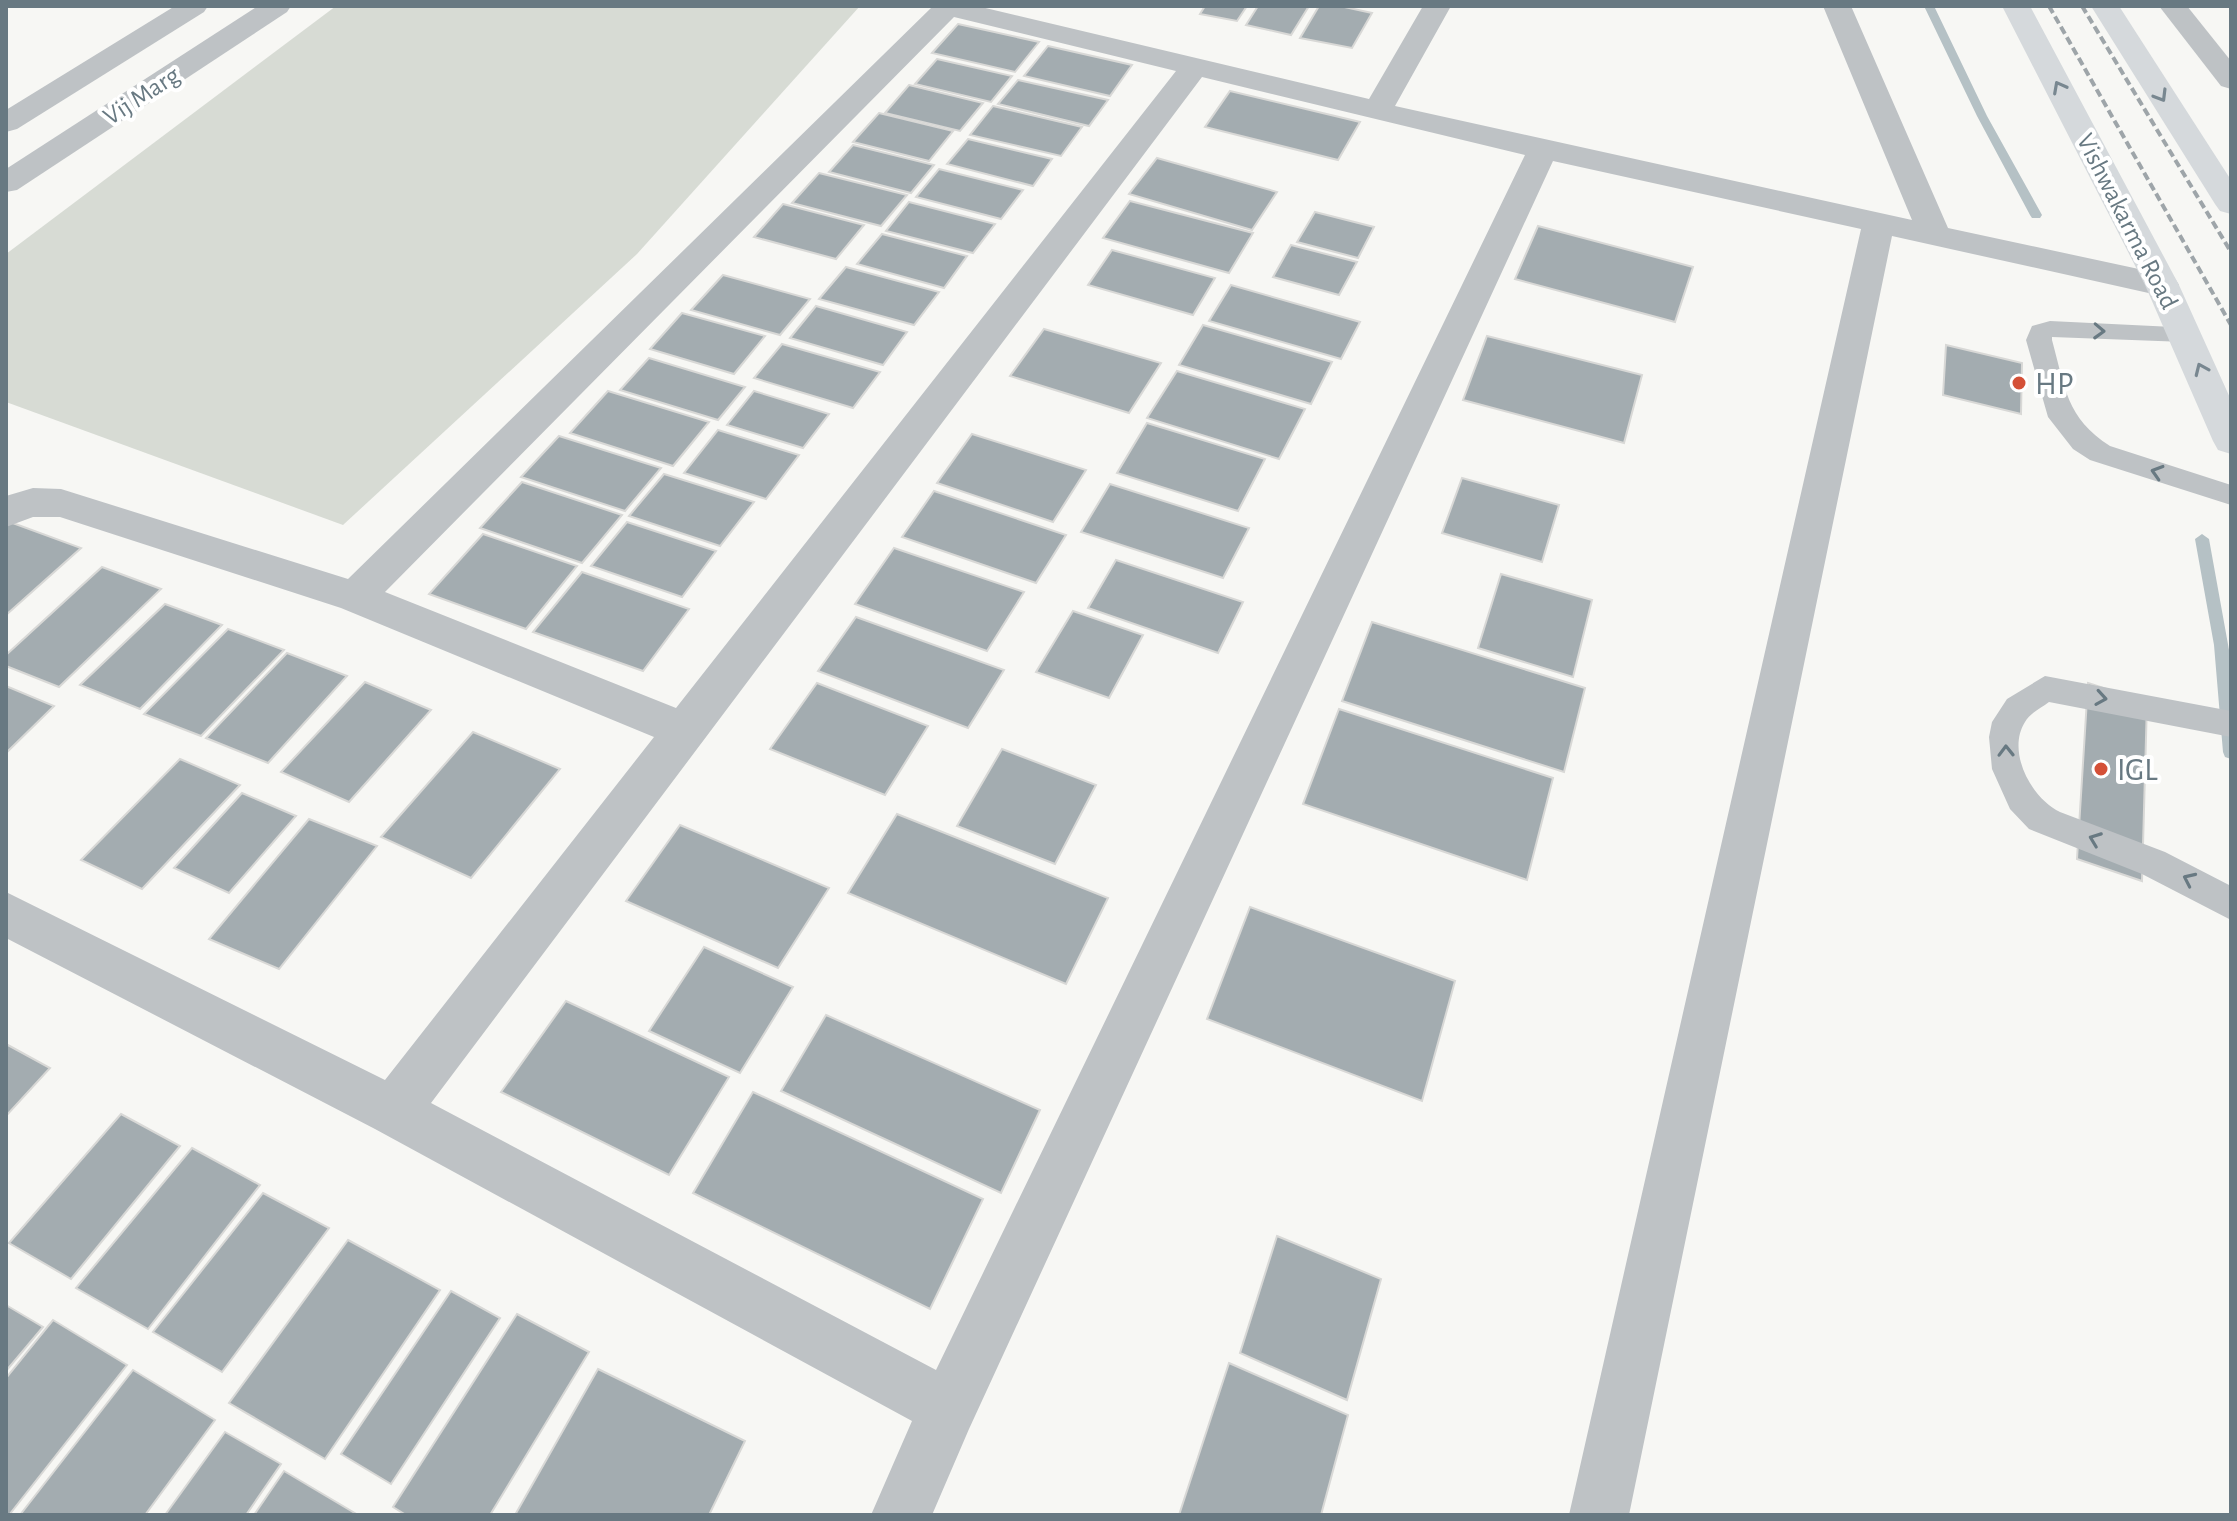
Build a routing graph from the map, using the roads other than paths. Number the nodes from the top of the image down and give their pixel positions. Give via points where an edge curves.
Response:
1 (194, 6) edge
2 (277, 6) edge
3 (1437, 6) edge
4 (1837, 6) edge
5 (2016, 6) edge
6 (2105, 6) edge
7 (2173, 6) edge
8 (946, 7) edge
9 (1195, 66) junction
10 (2231, 80) edge
11 (1378, 110) junction
12 (6, 123) edge
13 (1543, 150) junction
14 (6, 183) edge
15 (2231, 204) edge
16 (1879, 221) junction
17 (1935, 236) junction
18 (2162, 285) junction
19 (2185, 334) junction
20 (2231, 441) edge
21 (2231, 495) edge
22 (6, 513) edge
23 (355, 597) junction
24 (2225, 723) edge
25 (684, 730) junction
26 (2228, 902) edge
27 (6, 914) edge
28 (393, 1111) junction
29 (948, 1408) junction
30 (901, 1515) edge
31 (1599, 1515) edge

1 - 12 street
2 - 14 street, Vij Marg
3 - 11 street
4 - 17 street
18 -> 5 main road, Vishwakarma Road
6 -> 15 main road
7 - 10 street
8 - 9 street
8 - 23 street
9 - 11 street
9 - 25 street
11 - 13 street
13 - 16 street
13 - 29 street
16 - 17 street
16 - 31 street
17 - 18 street
18 - 19 main road, Vishwakarma Road
20 -> 19 main road, Vishwakarma Road
21 -> 19 lane via 2100,453 2083,442 2061,417 2039,340 2041,332 2050,329
22 - 23 street via 41,500 61,503
23 - 25 street
26 -> 24 lane via 2150,861 2039,818 2007,774 2005,740 2013,712 2045,689
25 - 28 street
27 - 28 street
28 - 29 street
29 - 30 street

